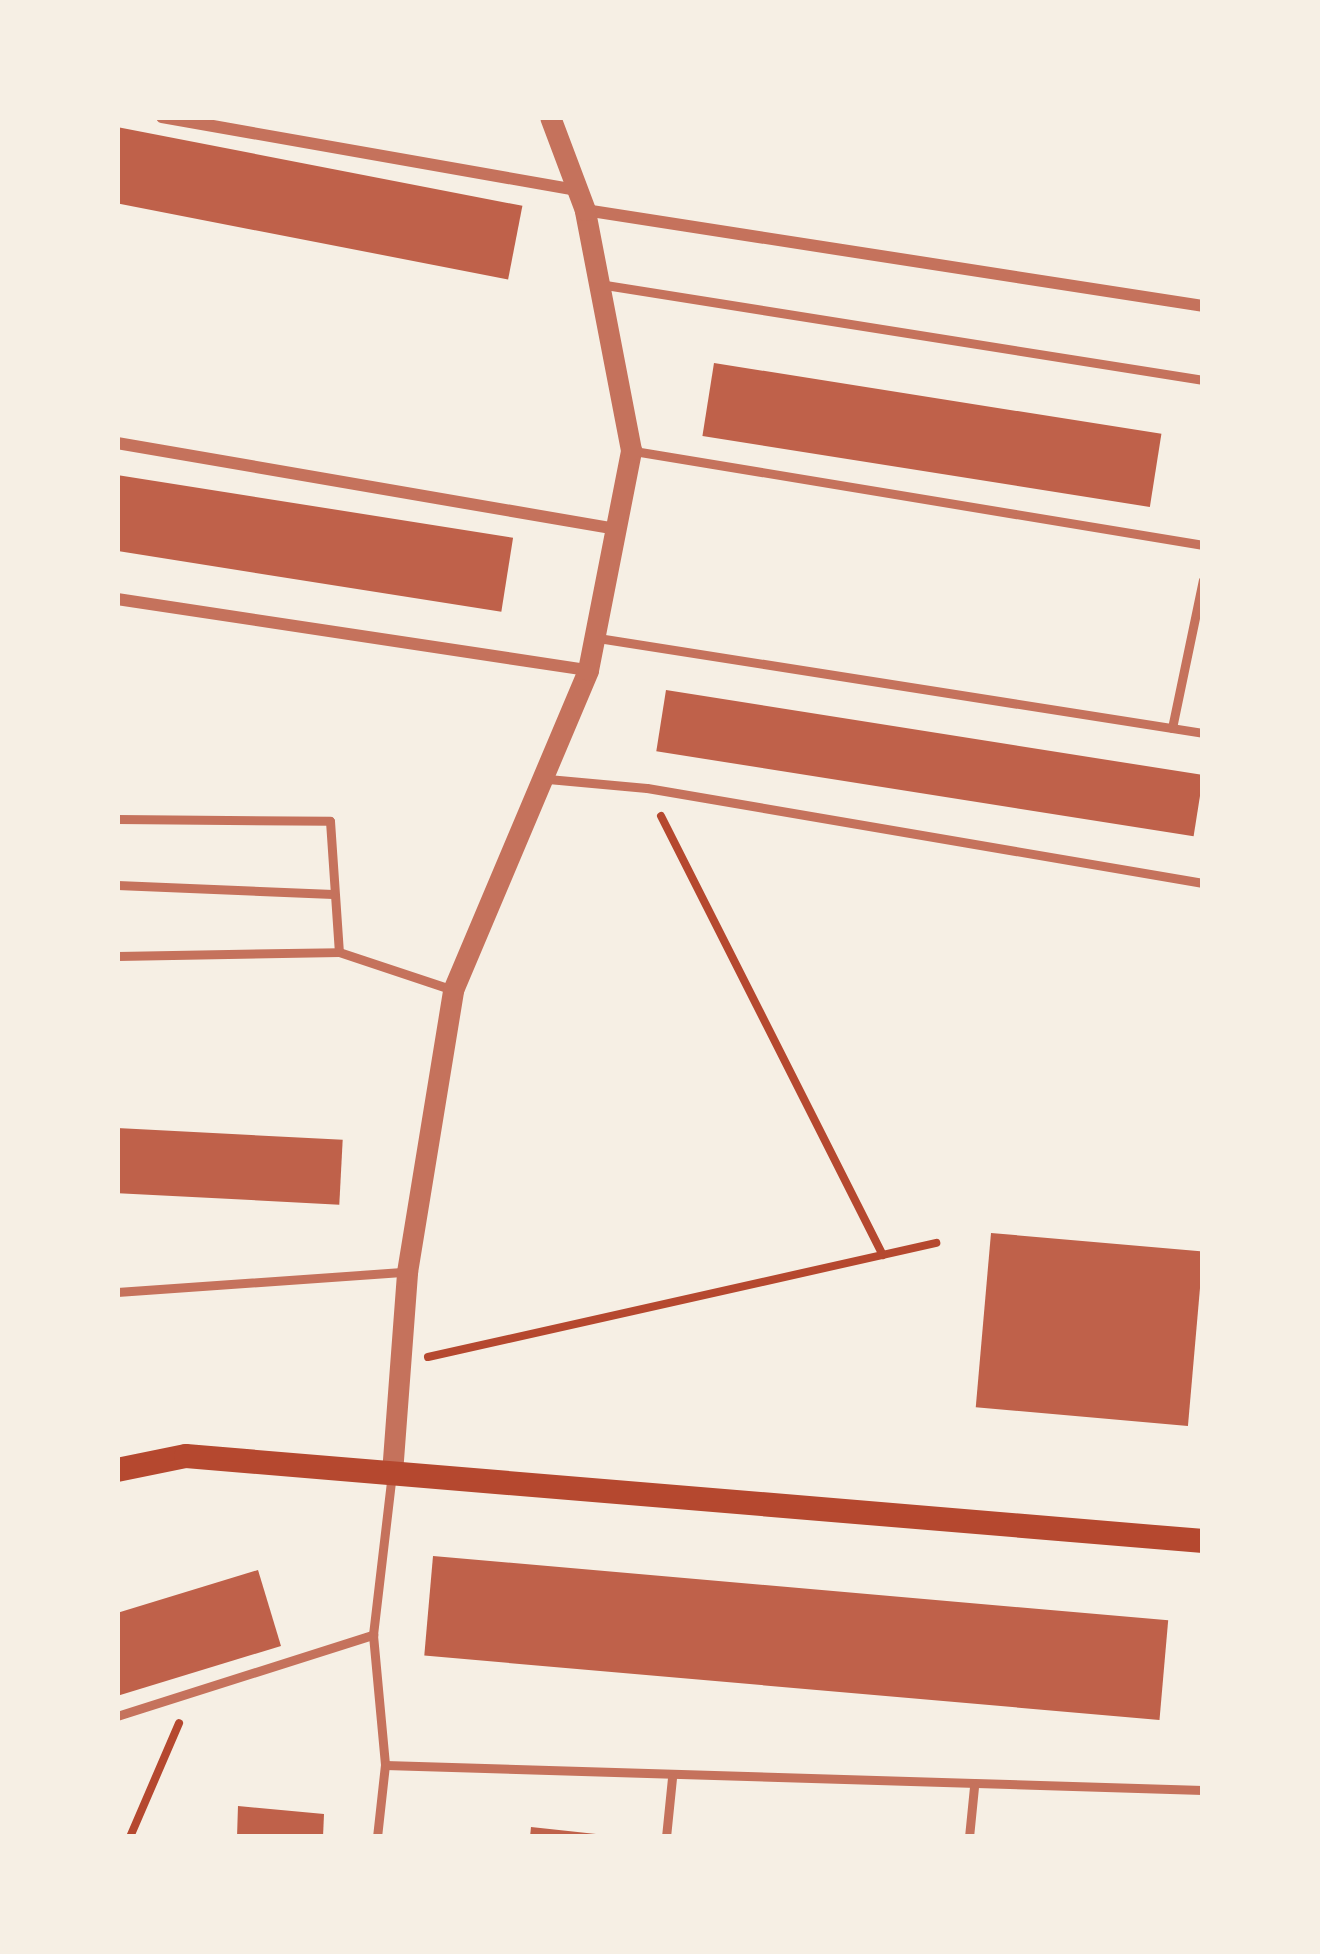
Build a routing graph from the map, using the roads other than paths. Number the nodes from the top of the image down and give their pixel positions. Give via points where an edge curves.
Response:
1 (162, 117) edge
2 (550, 117) edge
3 (580, 200) junction
4 (599, 284) junction
5 (1203, 305) edge
6 (1203, 380) edge
7 (117, 443) edge
8 (631, 450) junction
9 (616, 529) junction
10 (1203, 545) edge
11 (1203, 580) edge
12 (117, 599) edge
13 (598, 638) junction
14 (588, 670) junction
15 (1172, 728) junction
16 (1203, 733) edge
17 (548, 779) junction
18 (117, 819) edge
19 (1203, 883) edge
20 (117, 885) edge
21 (333, 895) junction
22 (339, 952) junction
23 (117, 956) edge
24 (453, 990) junction
25 (407, 1272) junction
26 (117, 1292) edge
27 (117, 1470) edge
28 (392, 1473) junction
29 (1203, 1541) edge
30 (373, 1635) junction
31 (117, 1716) edge
32 (386, 1765) junction
33 (672, 1778) junction
34 (974, 1787) junction
35 (1203, 1790) edge
36 (377, 1837) edge
37 (666, 1837) edge
38 (969, 1837) edge

1 - 3 street
2 - 3 street
3 - 4 street
3 - 5 street
4 - 6 lane
4 - 8 street
7 - 9 street
8 - 9 street
8 - 10 lane
9 - 13 street
11 - 15 lane
12 - 14 street
13 - 14 street
13 - 15 lane
14 - 17 street
15 - 16 lane
17 - 19 lane via 647,788
17 - 24 street
18 - 21 lane via 330,821
20 - 21 lane
21 - 22 lane
22 - 23 lane
22 - 24 lane
24 - 25 street
25 - 26 lane
25 - 28 street
27 - 28 main road via 186,1456
28 - 29 main road
28 - 30 lane
30 - 31 lane
30 - 32 lane
32 - 33 lane
32 - 36 lane
33 - 34 lane
33 - 37 lane
34 - 35 lane
34 - 38 lane

